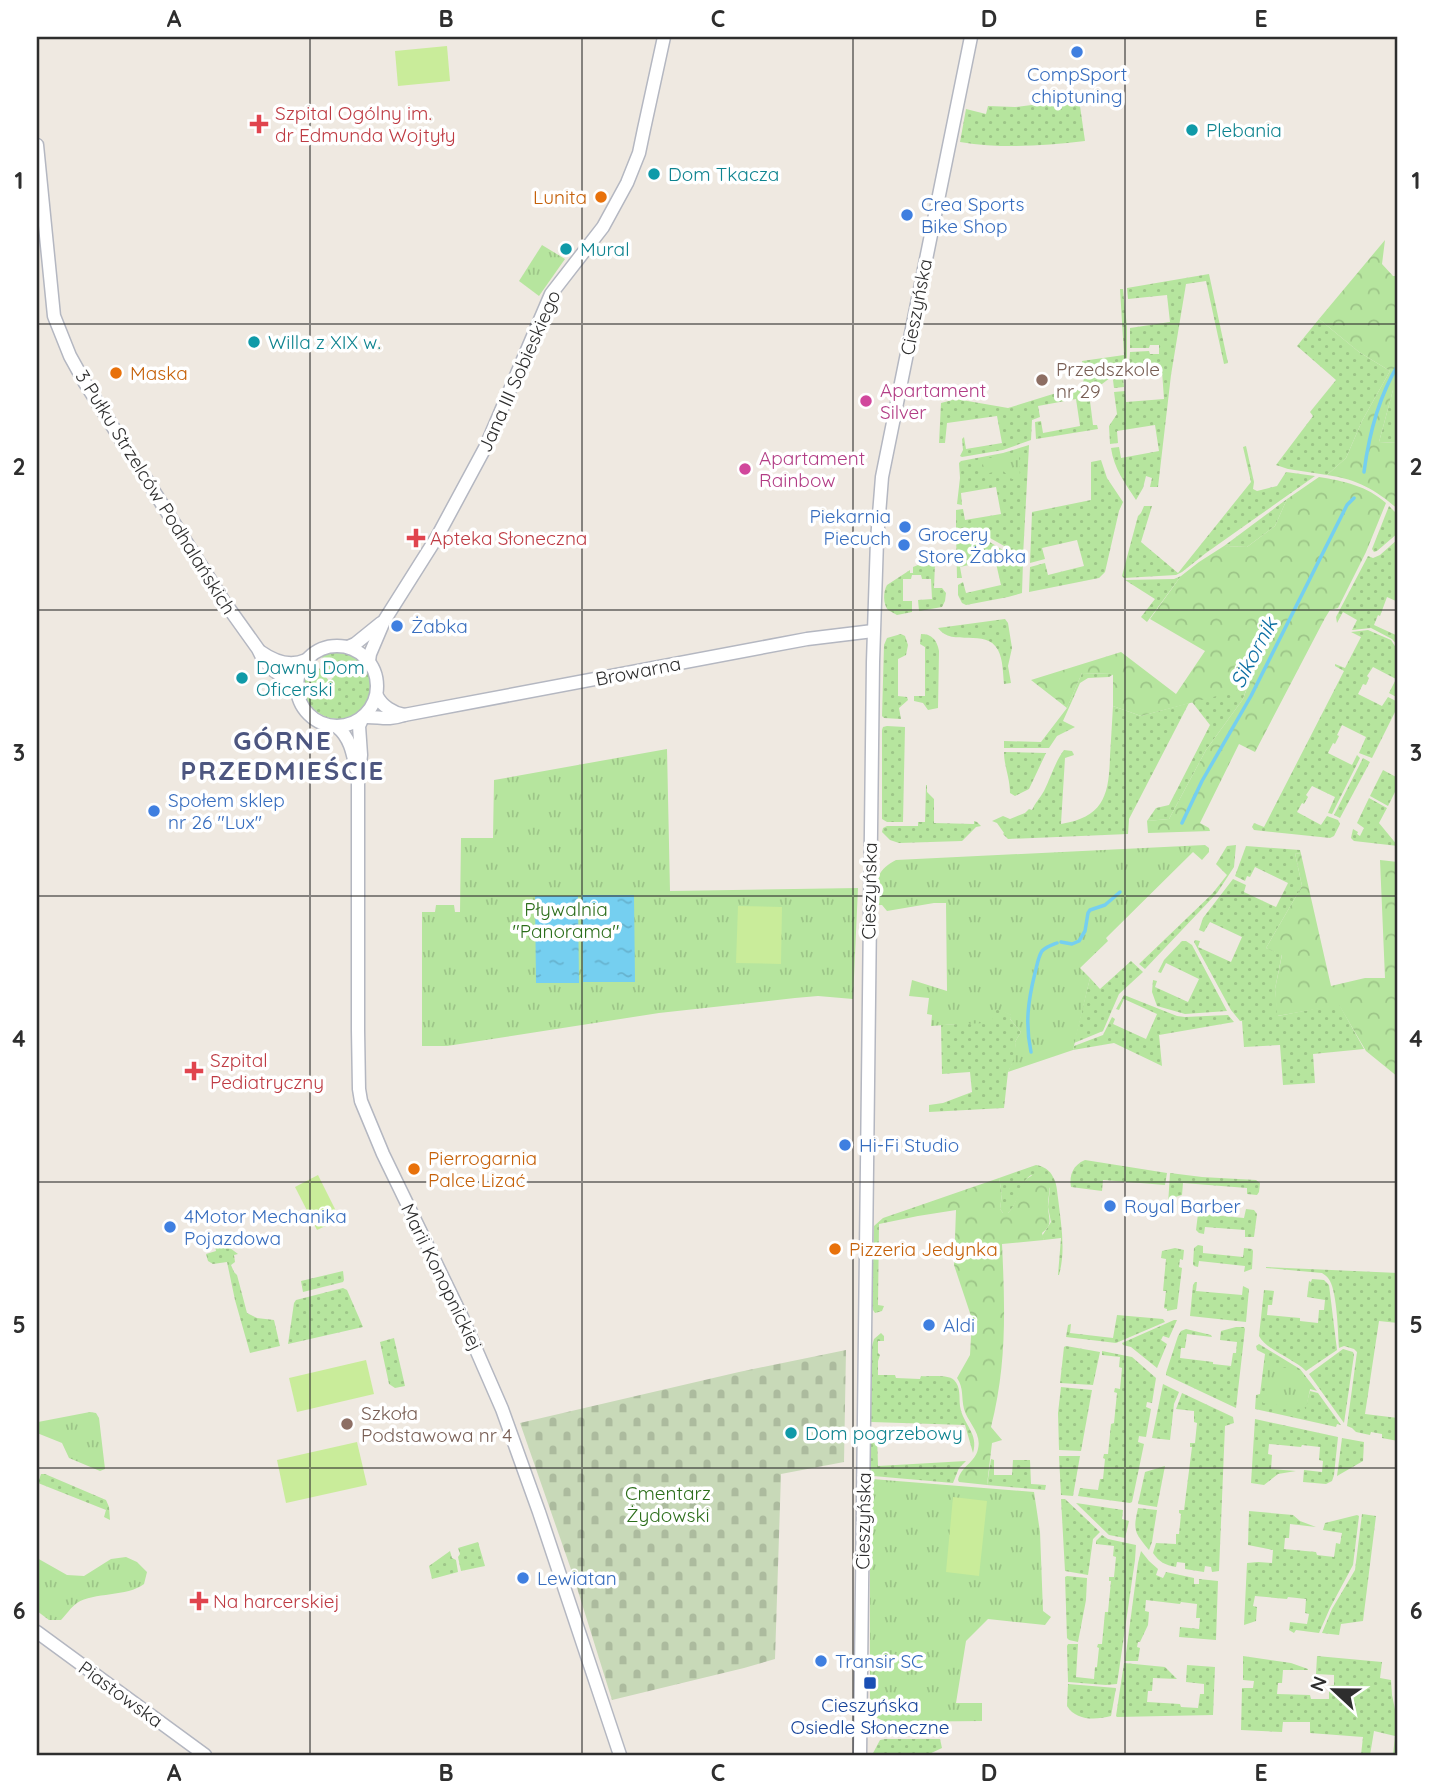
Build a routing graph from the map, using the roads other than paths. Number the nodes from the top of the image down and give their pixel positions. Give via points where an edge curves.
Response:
1 (664, 37) edge
2 (971, 37) edge
3 (37, 145) edge
4 (384, 621) junction
5 (873, 631) junction
6 (348, 647) junction
7 (258, 649) junction
8 (306, 660) junction
9 (369, 661) junction
10 (297, 690) junction
11 (377, 696) junction
12 (404, 715) junction
13 (363, 717) junction
14 (337, 727) junction
15 (358, 783) junction
16 (37, 1632) edge
17 (205, 1755) edge
18 (620, 1755) edge
19 (860, 1755) edge

1 - 4 street, Jana III Sobieskiego via 639,153 622,195 596,238 551,294 486,446
2 - 5 street, Cieszyńska via 882,477
3 - 7 street, 3 Pułku Strzelców Podhalańskich via 52,306 59,332 85,383
4 - 6 street, Jana III Sobieskiego
4 - 9 street, Jana III Sobieskiego
5 - 12 street, Browarna via 807,639
5 - 19 street, Cieszyńska
6 - 8 street via 326,647
6 - 9 street
7 - 8 street, 3 Pułku Strzelców Podhalańskich via 287,664
7 - 10 street, 3 Pułku Strzelców Podhalańskich via 269,666
8 - 10 street via 298,674
9 - 11 street via 376,673
10 - 14 street via 311,717
11 - 12 street
11 - 13 street
12 - 13 street, Browarna
13 - 14 street
13 - 15 street, Marii Konopnickiej
14 - 15 street, Marii Konopnickiej via 349,743
15 - 18 street, Marii Konopnickiej via 361,1101 502,1409
16 - 17 street, Piastowska

